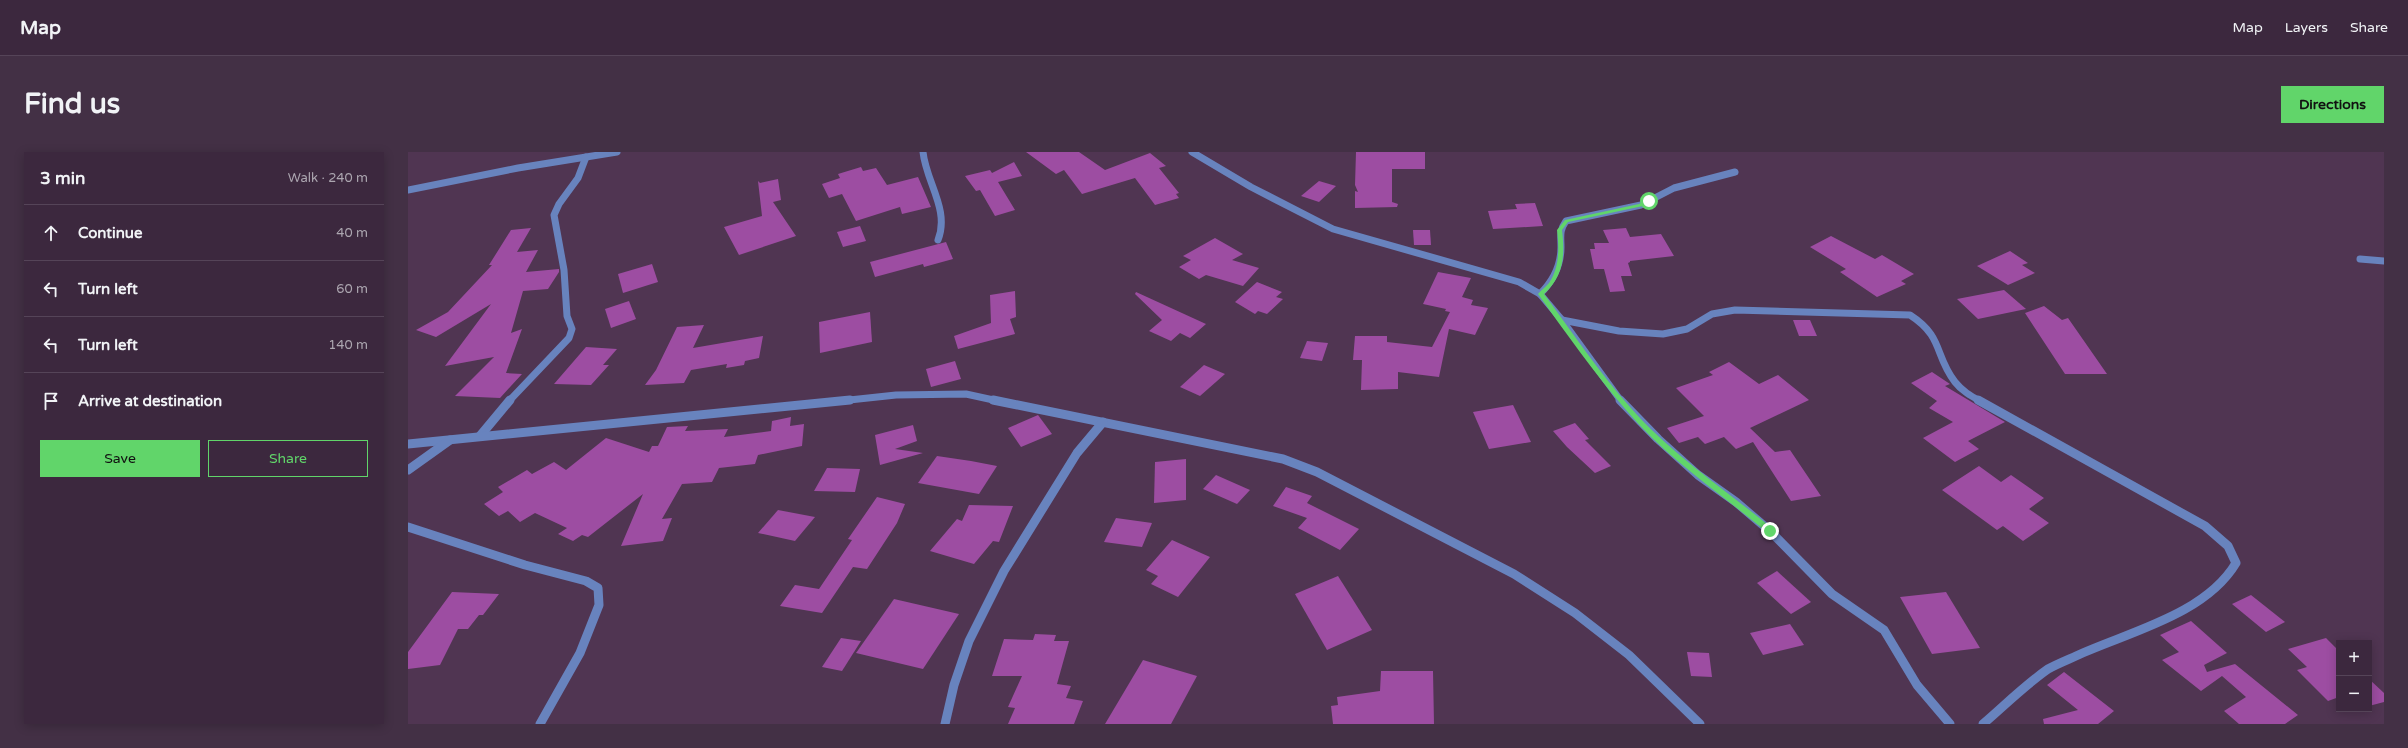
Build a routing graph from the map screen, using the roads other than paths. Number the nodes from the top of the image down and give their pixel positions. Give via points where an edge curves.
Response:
1 (617, 152) edge
2 (923, 152) edge
3 (1192, 152) edge
4 (586, 157) junction
5 (1735, 172) dead end
6 (408, 190) edge
7 (938, 240) dead end
8 (2360, 259) dead end
9 (2384, 261) edge
10 (1540, 294) junction
11 (1562, 320) junction
12 (1103, 422) junction
13 (480, 436) junction
14 (451, 440) junction
15 (408, 444) edge
16 (408, 470) edge
17 (408, 527) edge
18 (540, 724) edge
19 (945, 724) edge
20 (1700, 724) edge
21 (1950, 724) edge
22 (1983, 724) edge

1 - 4 street
2 - 7 street via 930,184 942,212 944,227
3 - 10 street via 1251,187 1333,229 1519,282
4 - 6 street
4 - 13 street via 578,178 554,214 564,270 567,316 572,329 569,338 511,398
5 - 10 street via 1674,188 1641,205 1566,221 1560,230 1562,253 1557,273 1551,284
8 - 9 street
10 - 11 street
11 - 21 street via 1605,381 1658,439 1698,475 1736,502 1770,531 1832,594 1884,630 1917,685
11 - 22 street via 1627,332 1662,333 1695,326 1714,314 1748,309 1910,315 1930,330 1940,347 1950,378 1966,393 2205,526 2222,539 2232,551 2236,563 2227,578 2203,598 2167,618 2100,644 2049,669
12 - 13 street via 966,394 896,396
12 - 19 street via 1076,453 1004,571 969,641 954,685
12 - 20 street via 1282,459 1318,472 1514,574 1576,613 1629,655
13 - 14 street
14 - 15 street
14 - 16 street
17 - 18 street via 525,565 586,581 598,588 599,605 580,653

